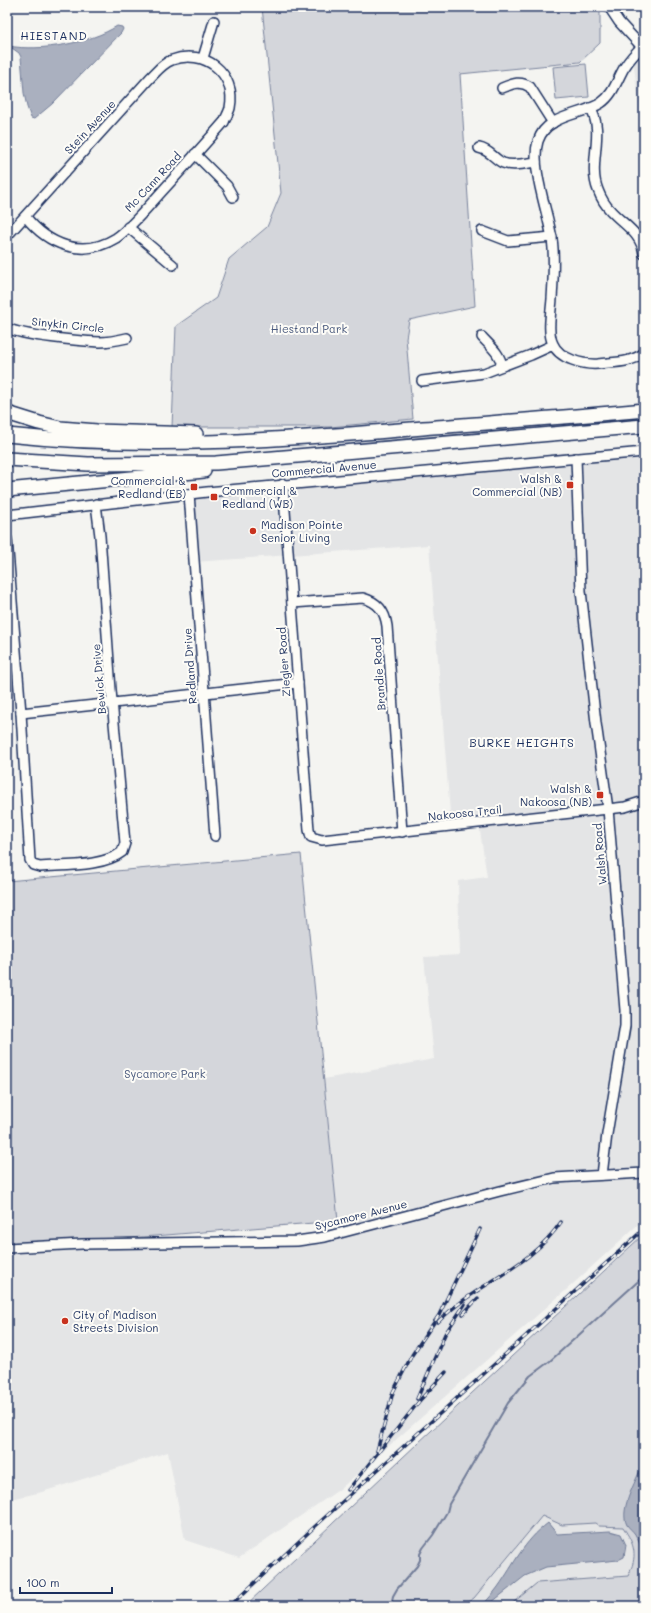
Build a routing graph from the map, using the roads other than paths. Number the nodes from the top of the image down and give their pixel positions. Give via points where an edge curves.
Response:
1 (609, 7) edge
2 (214, 22) dead end
3 (643, 46) edge
4 (203, 58) junction
5 (502, 88) dead end
6 (590, 108) junction
7 (553, 122) junction
8 (479, 148) dead end
9 (195, 154) junction
10 (536, 162) junction
11 (233, 197) dead end
12 (25, 216) junction
13 (128, 227) junction
14 (482, 231) dead end
15 (7, 236) edge
16 (552, 238) junction
17 (644, 254) edge
18 (174, 265) dead end
19 (7, 328) edge
20 (482, 337) dead end
21 (127, 338) dead end
22 (553, 345) junction
23 (644, 353) edge
24 (502, 366) junction
25 (422, 381) dead end
26 (644, 403) edge
27 (644, 410) edge
28 (7, 413) edge
29 (556, 417) junction
30 (644, 426) edge
31 (644, 431) edge
32 (7, 435) edge
33 (334, 435) junction
34 (536, 436) junction
35 (644, 452) edge
36 (316, 455) junction
37 (576, 458) junction
38 (7, 459) edge
39 (283, 484) junction
40 (7, 490) edge
41 (189, 494) junction
42 (96, 504) junction
43 (7, 515) edge
44 (7, 539) edge
45 (292, 603) junction
46 (298, 683) junction
47 (204, 693) junction
48 (113, 703) junction
49 (21, 714) junction
50 (644, 801) edge
51 (608, 809) junction
52 (402, 832) junction
53 (215, 836) dead end
54 (311, 837) joint
55 (644, 1172) edge
56 (602, 1175) junction
57 (7, 1248) edge

1 - 3 street via 619,22
2 - 4 street
3 - 6 street via 624,69 608,97
4 - 9 street, Mc Cann Road via 218,68 225,77 231,99 224,122
4 - 12 street, Stein Avenue via 184,57 171,60 161,67
5 - 7 street via 518,83 530,87
6 - 7 street
6 - 17 street via 595,118 594,172 598,189 610,210 639,238
7 - 10 street via 540,137
8 - 10 street via 486,149 503,163
9 - 11 street via 228,186
9 - 13 street, Mc Cann Road
10 - 16 street
12 - 13 street, Mc Cann Road via 47,238 77,248 102,244
12 - 15 street, Stein Avenue
13 - 18 street
14 - 16 street via 508,241
16 - 22 street
19 - 21 street, Sinykin Circle via 25,333 100,342
20 - 24 street via 498,354
22 - 23 street via 569,358 592,364 633,360
22 - 24 street
24 - 25 street via 476,375
26 - 29 highway
27 - 29 highway
28 - 33 highway via 60,428 97,431
29 - 33 highway
30 - 34 highway
31 - 34 highway
32 - 33 highway via 82,441 173,443
34 - 36 highway
35 - 37 street, Commercial Avenue
36 - 38 highway via 216,463 139,464
36 - 40 highway via 226,468
37 - 39 street, Commercial Avenue
37 - 51 street, Walsh Road via 581,591
39 - 41 street, Commercial Avenue
39 - 45 street, Ziegler Road
41 - 42 street, Commercial Avenue
41 - 47 street, Redland Drive
42 - 43 street, Commercial Avenue
42 - 48 street, Bewick Drive
44 - 49 street
45 - 46 street, Ziegler Road
45 - 52 street, Brandie Road via 363,598 374,602 385,615
46 - 47 street
46 - 54 street, Ziegler Road
47 - 48 street
47 - 53 street, Redland Drive
48 - 49 street
48 - 49 street, Bewick Drive via 125,843 122,852 109,859 90,863 40,867 33,865 30,860
50 - 51 street, Nakoosa Trail
51 - 52 street, Nakoosa Trail
51 - 56 street, Walsh Road via 626,1026 618,1062
52 - 54 street, Nakoosa Trail via 322,840
55 - 56 street, Sycamore Avenue
56 - 57 street, Sycamore Avenue via 554,1178 325,1237 297,1241 82,1244

